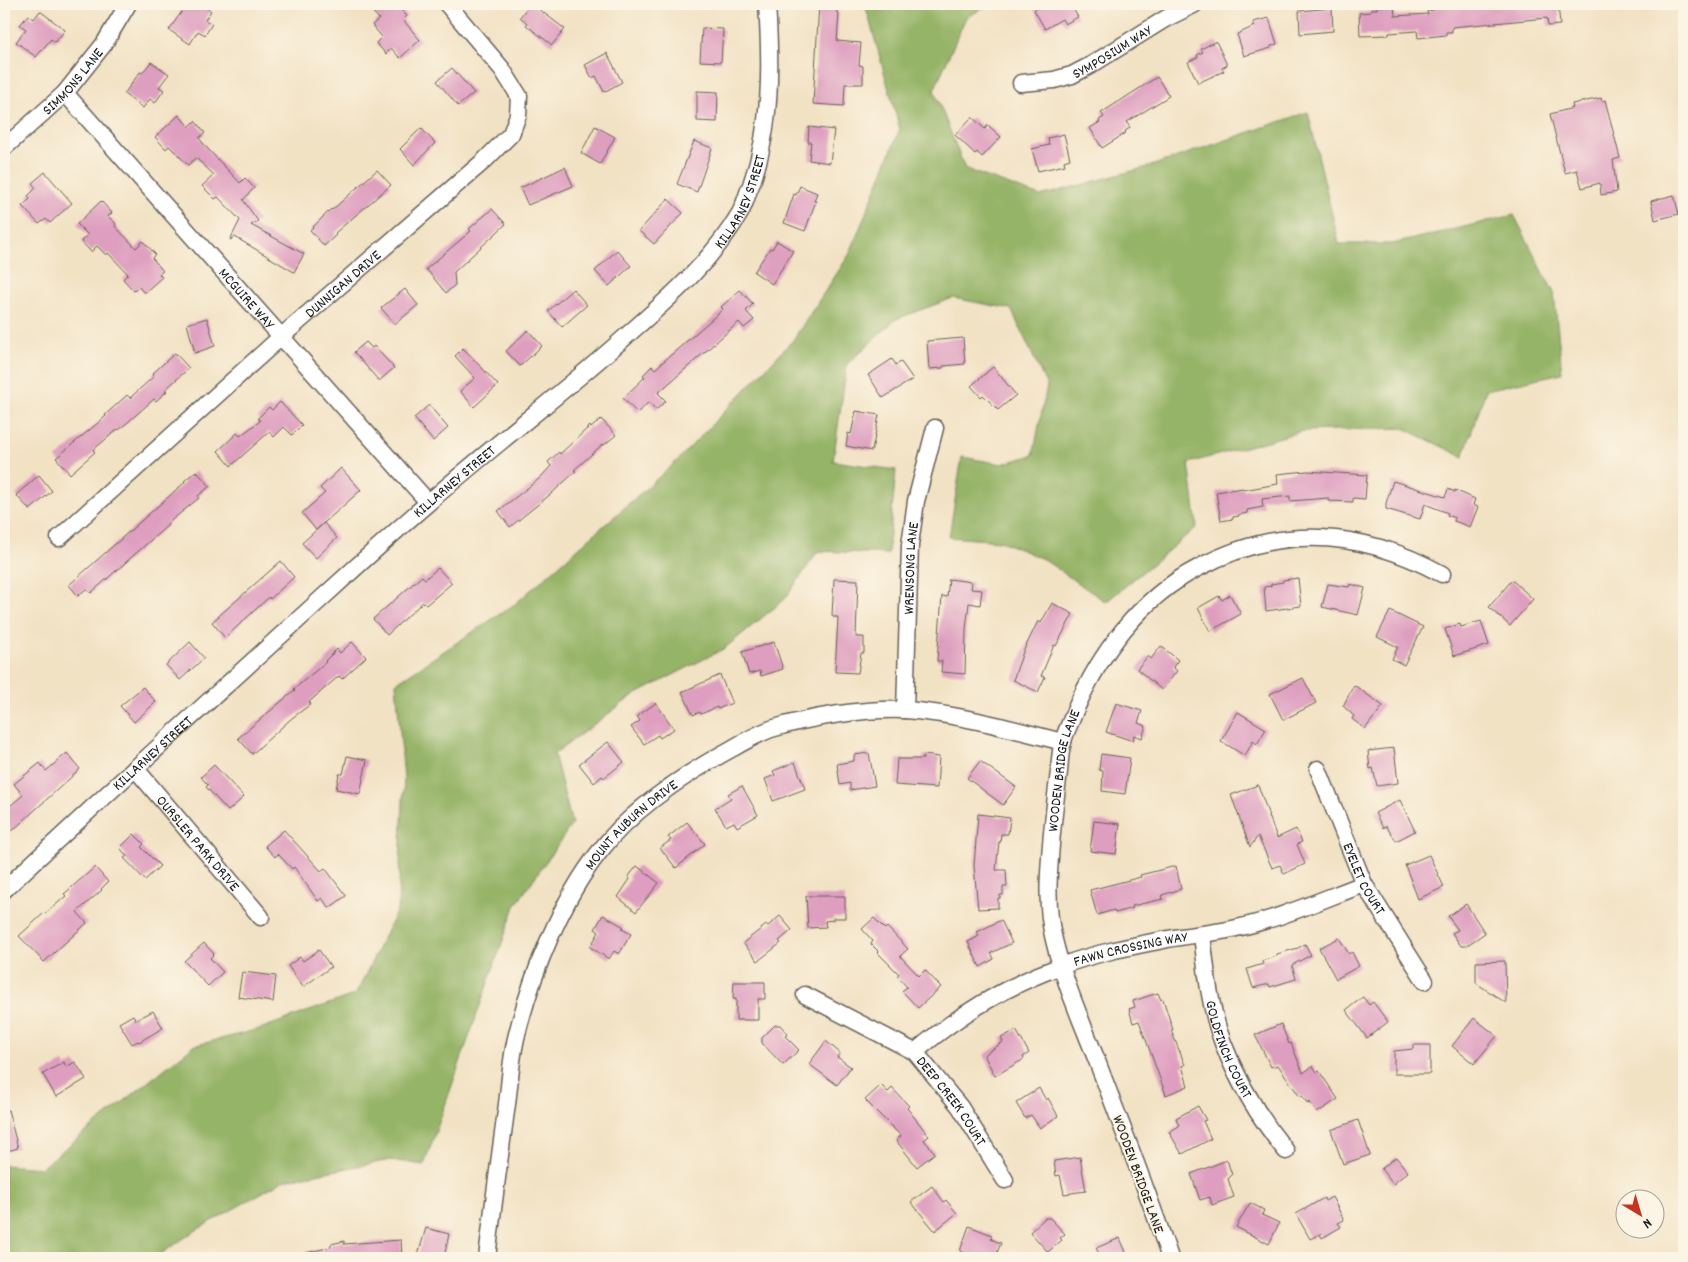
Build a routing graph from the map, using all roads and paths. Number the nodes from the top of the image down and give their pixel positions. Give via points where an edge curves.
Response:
1 (128, 4) edge
2 (447, 4) edge
3 (768, 4) edge
4 (1195, 4) edge
5 (1021, 83) dead end
6 (66, 93) junction
7 (4, 148) edge
8 (282, 336) junction
9 (935, 428) dead end
10 (428, 502) junction
11 (59, 538) dead end
12 (1442, 574) dead end
13 (905, 710) junction
14 (1063, 742) junction
15 (135, 768) junction
16 (1318, 769) dead end
17 (1364, 884) junction
18 (4, 890) edge
19 (261, 917) dead end
20 (1202, 934) junction
21 (1062, 966) junction
22 (1425, 981) dead end
23 (806, 995) dead end
24 (915, 1052) junction
25 (1286, 1151) dead end
26 (1005, 1180) dead end
27 (487, 1258) edge
28 (1170, 1258) edge

1 - 6 street, SIMMONS LANE via 104,44
2 - 8 street, DUNNIGAN DRIVE via 502,69 519,96 518,114 511,134
3 - 10 street, KILLARNEY STREET via 771,54 764,141 742,210 724,238 664,303
4 - 5 street, SYMPOSIUM WAY via 1072,75
6 - 7 street, SIMMONS LANE
6 - 8 street, MCGUIRE WAY
8 - 10 street, MCGUIRE WAY
8 - 11 street, DUNNIGAN DRIVE
9 - 13 street, WRENSONG LANE via 916,501 910,545
10 - 15 street, KILLARNEY STREET
12 - 14 street, WOODEN BRIDGE LANE via 1393,551 1337,538 1272,542 1220,556 1163,590 1124,628 1081,696
13 - 14 street, MOUNT AUBURN DRIVE via 976,720
13 - 27 street, MOUNT AUBURN DRIVE via 832,716 769,730 709,761 673,785 647,804 599,851 574,888 556,924 523,1010 516,1038
14 - 21 street, WOODEN BRIDGE LANE via 1049,870 1051,919
15 - 18 street, KILLARNEY STREET
15 - 19 street, OURSLER PARK DRIVE
16 - 17 street, EYELET COURT
17 - 20 street, FAWN CROSSING WAY via 1269,919
17 - 22 street, EYELET COURT
20 - 21 street, FAWN CROSSING WAY via 1168,939
20 - 25 street, GOLDFINCH COURT via 1208,982 1223,1042 1250,1099
21 - 24 street, FAWN CROSSING WAY via 985,1002
21 - 28 street, WOODEN BRIDGE LANE
23 - 24 street, DEEP CREEK COURT
24 - 26 street, DEEP CREEK COURT via 960,1107

